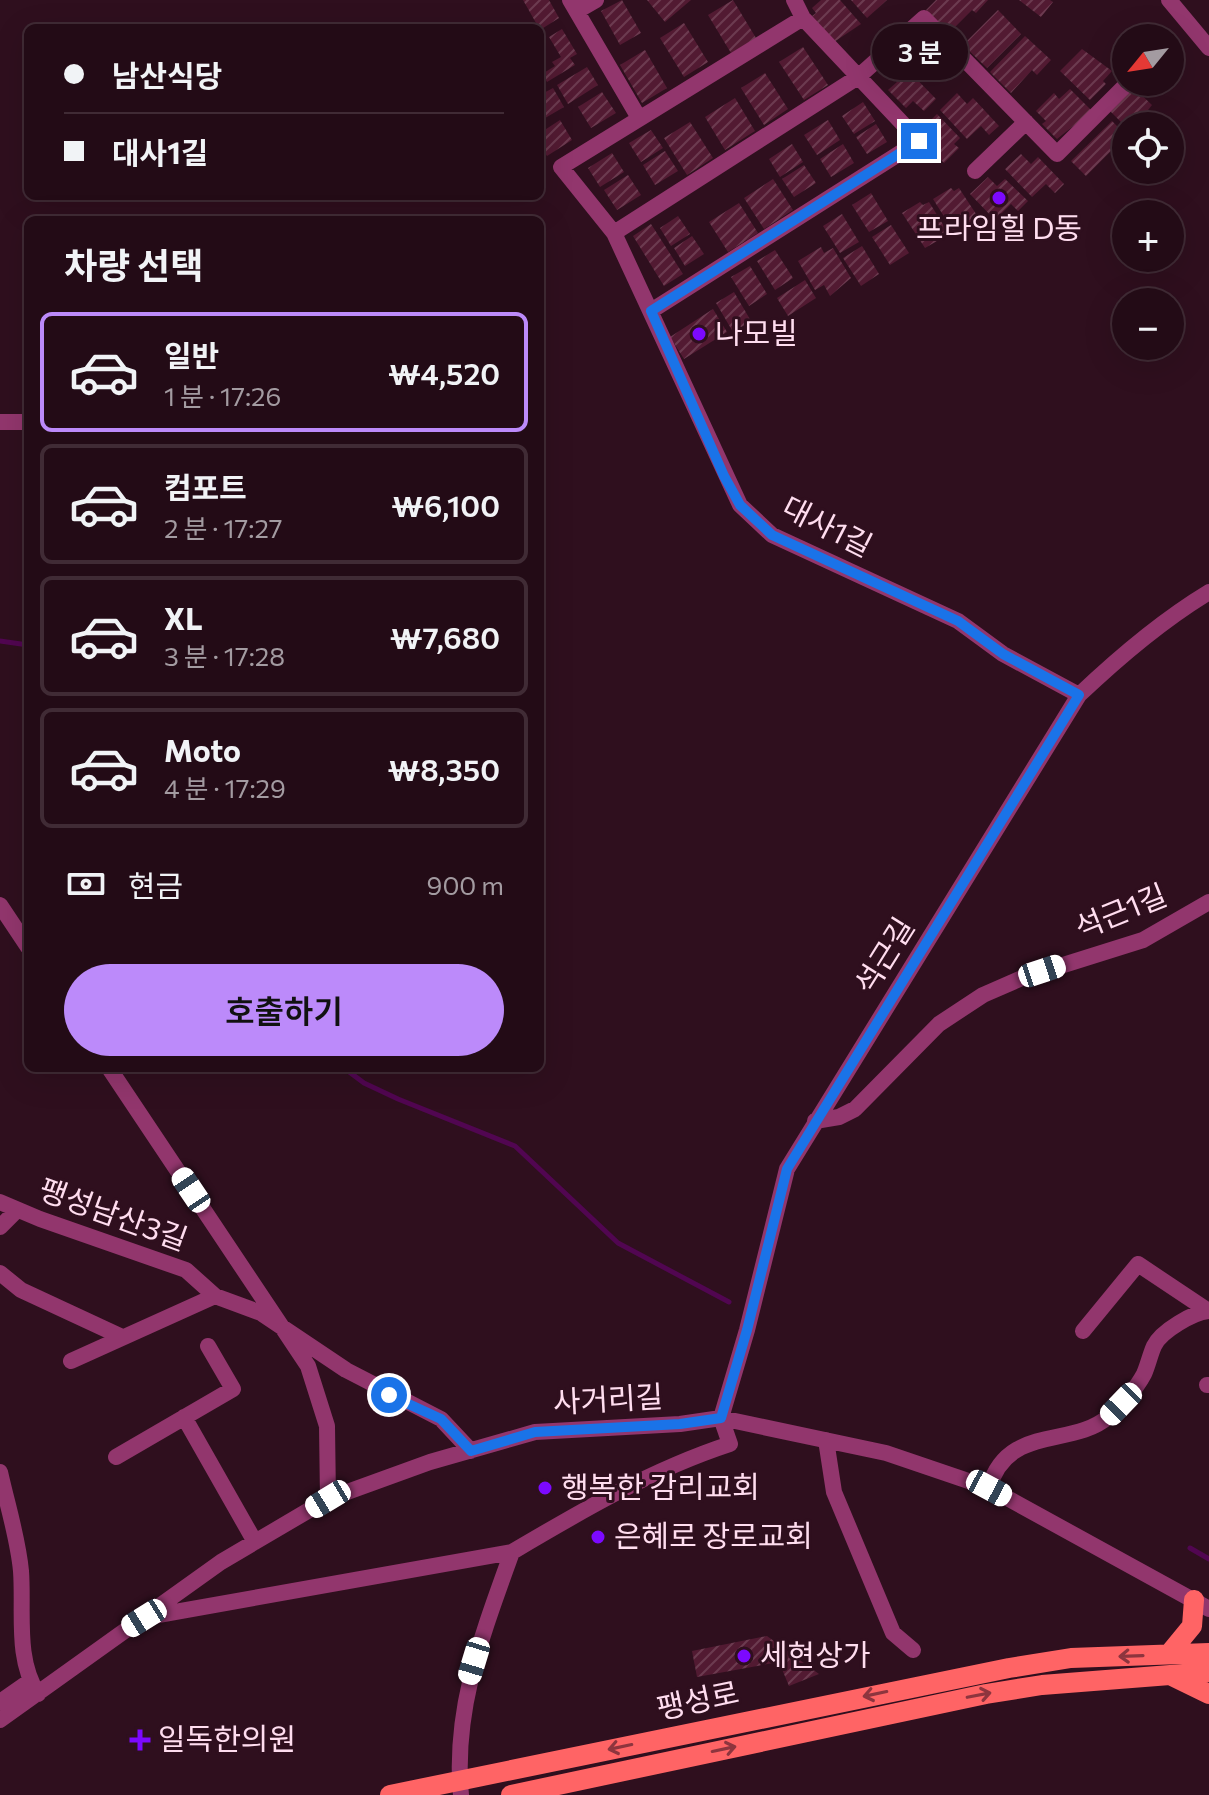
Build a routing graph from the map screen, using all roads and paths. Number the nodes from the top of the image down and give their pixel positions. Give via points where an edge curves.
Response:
1 (596, 0) edge
2 (1169, 0) edge
3 (800, 5) edge
4 (574, 6) edge
5 (1209, 48) edge
6 (858, 77) junction
7 (1115, 96) edge
8 (639, 118) junction
9 (1026, 122) junction
10 (975, 171) dead end
11 (614, 233) junction
12 (651, 311) junction
13 (0, 422) edge
14 (24, 422) edge
15 (1209, 592) edge
16 (1079, 695) junction
17 (1209, 902) edge
18 (0, 905) edge
19 (24, 941) edge
20 (112, 1072) edge
21 (815, 1121) junction
22 (0, 1202) edge
23 (16, 1211) junction
24 (0, 1227) edge
25 (0, 1273) edge
26 (215, 1296) junction
27 (1208, 1310) edge
28 (1083, 1331) dead end
29 (287, 1332) junction
30 (120, 1336) junction
31 (208, 1346) dead end
32 (71, 1361) dead end
33 (184, 1417) junction
34 (721, 1418) junction
35 (826, 1440) junction
36 (471, 1451) junction
37 (116, 1457) dead end
38 (0, 1472) edge
39 (989, 1488) junction
40 (328, 1499) junction
41 (255, 1542) junction
42 (512, 1552) junction
43 (1201, 1604) edge
44 (144, 1618) junction
45 (913, 1650) dead end
46 (1209, 1653) edge
47 (1168, 1664) junction
48 (1209, 1672) edge
49 (34, 1688) junction
50 (1209, 1694) edge
51 (0, 1702) edge
52 (0, 1720) edge
53 (461, 1788) edge
54 (390, 1795) edge
55 (511, 1795) edge

1 - 4 street
2 - 5 street
3 - 6 street, 대사1길
3 - 8 street, 대사1길
4 - 8 street
6 - 9 street via 924,18
6 - 11 street
6 - 12 street, 대사1길 via 919,141
7 - 9 street via 1057,154
8 - 11 street, 대사1길 via 561,167
9 - 10 street
11 - 12 street, 대사1길
12 - 16 street, 대사1길 via 734,495 772,535 958,621 1003,654
13 - 14 street
15 - 16 street, 석근길 via 1122,653
16 - 21 street, 석근길
17 - 21 street, 석근1길 via 1143,940 983,995 939,1024 855,1109
18 - 19 street
20 - 29 street
21 - 34 street, 석근길 via 787,1169
22 - 23 street, 팽성남산3길
23 - 24 street
23 - 26 street, 팽성남산3길 via 23,1209 186,1270
25 - 30 street via 21,1290
26 - 29 street, 팽성남산3길 via 261,1313
26 - 30 street
27 - 28 street via 1138,1264
27 - 39 street via 1155,1342 1143,1375 1106,1419 1027,1445 1005,1458
29 - 36 street, 팽성남산3길 via 389,1395 441,1419
29 - 40 street via 308,1366 327,1426
30 - 32 street
31 - 33 street via 233,1389
33 - 37 street
33 - 41 street
34 - 35 street, 사거리길
34 - 36 street, 사거리길 via 535,1432
34 - 42 street, 석근길 via 730,1444 613,1492
35 - 39 street, 사거리길 via 886,1453
35 - 45 street via 834,1492 893,1633
36 - 40 street, 사거리길
38 - 49 street via 20,1567 24,1656
39 - 43 street, 사거리길
40 - 41 street, 사거리길
41 - 44 street, 사거리길
42 - 44 street
42 - 53 street via 467,1682 457,1753
43 - 47 main road
44 - 49 street, 사거리길
46 - 47 main road, 팽성로
47 - 48 main road, 팽성로
47 - 50 main road
47 -> 53 main road, 팽성로 via 1071,1658 1009,1668
55 -> 47 main road, 팽성로 via 986,1694
49 - 51 street
49 - 52 street, 사거리길
53 - 54 main road, 팽성로

